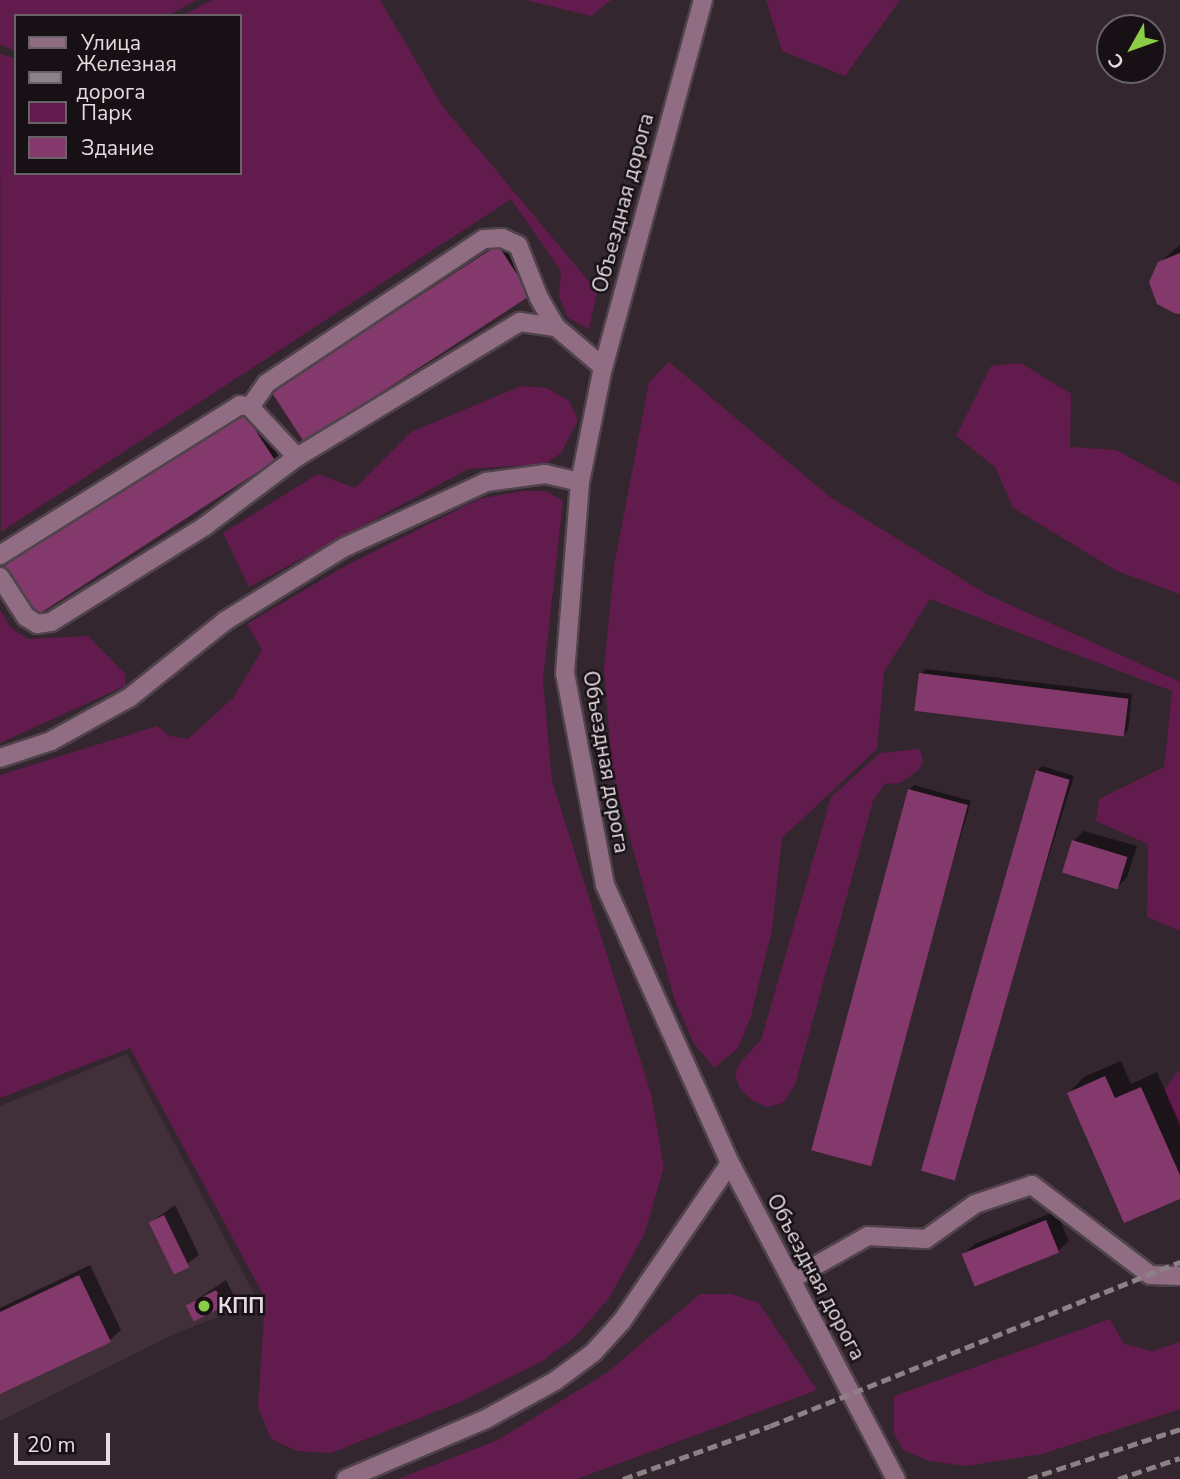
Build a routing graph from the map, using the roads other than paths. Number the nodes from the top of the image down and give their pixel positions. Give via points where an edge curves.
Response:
1 (703, 0) edge
2 (556, 327) junction
3 (603, 367) junction
4 (250, 407) junction
5 (297, 457) junction
6 (580, 482) junction
7 (0, 555) edge
8 (0, 577) edge
9 (0, 758) edge
10 (730, 1163) junction
11 (1180, 1276) edge
12 (792, 1279) junction
13 (346, 1479) edge
14 (896, 1479) edge

1 - 3 street, Объездная дорога
2 - 3 street
2 - 4 street via 538,298 518,245 502,238 484,239 267,383
2 - 5 street via 520,322
3 - 6 street, Объездная дорога
4 - 5 street
4 - 7 street via 240,405 155,455
5 - 8 street via 152,561 51,622 37,624 26,617
6 - 9 street via 545,474 486,482 345,547 225,621 129,698 51,741
6 - 10 street, Объездная дорога via 565,673 605,886
10 - 12 street, Объездная дорога
10 - 13 street via 622,1321 593,1353 555,1381 486,1419
11 - 12 street via 1150,1275 1032,1185 975,1205 926,1239 868,1236
12 - 14 street, Объездная дорога

